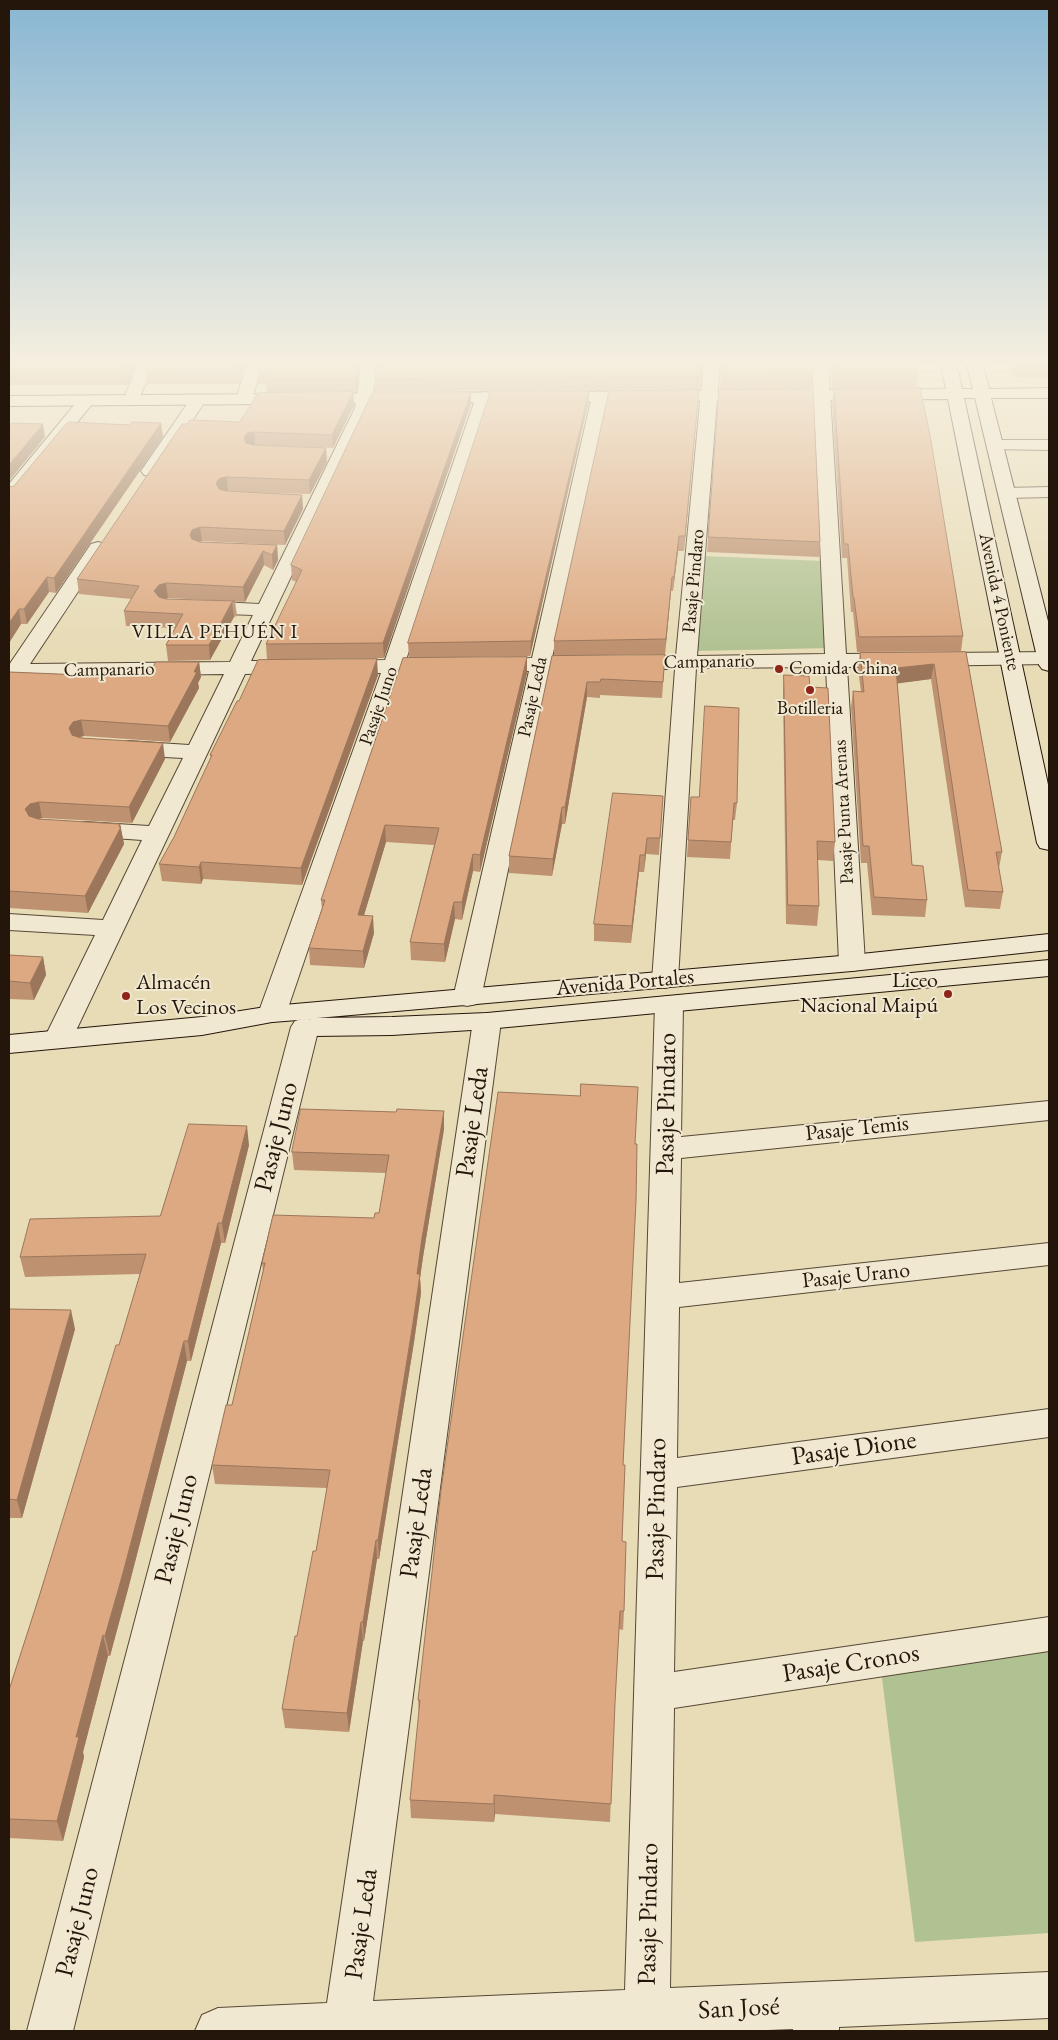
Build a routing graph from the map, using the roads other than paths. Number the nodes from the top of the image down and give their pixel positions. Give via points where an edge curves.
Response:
1 (40, 456) edge
2 (160, 456) edge
3 (329, 456) edge
4 (464, 456) edge
5 (587, 456) edge
6 (705, 456) edge
7 (826, 456) edge
8 (968, 456) edge
9 (999, 456) edge
10 (140, 485) edge
11 (1049, 492) edge
12 (1007, 493) junction
13 (9, 495) edge
14 (107, 534) edge
15 (178, 606) edge
16 (266, 610) junction
17 (1010, 658) junction
18 (836, 660) junction
19 (1049, 660) edge
20 (686, 662) junction
21 (540, 664) junction
22 (394, 666) junction
23 (238, 668) junction
24 (11, 674) edge
25 (111, 747) edge
26 (197, 752) junction
27 (62, 828) edge
28 (158, 834) junction
29 (1049, 843) edge
30 (9, 922) edge
31 (112, 928) junction
32 (1049, 942) edge
33 (852, 963) junction
34 (1049, 968) edge
35 (667, 992) junction
36 (467, 998) junction
37 (272, 1014) junction
38 (487, 1021) junction
39 (202, 1026) junction
40 (305, 1027) junction
41 (58, 1040) junction
42 (9, 1044) edge
43 (1049, 1110) edge
44 (666, 1148) junction
45 (1049, 1254) edge
46 (662, 1297) junction
47 (1049, 1423) edge
48 (658, 1475) junction
49 (1049, 1634) edge
50 (653, 1693) junction
51 (1049, 1995) edge
52 (647, 2013) junction
53 (816, 2018) edge
54 (518, 2025) edge
55 (348, 2026) junction
56 (50, 2031) edge
57 (218, 2031) edge

1 - 13 street
2 - 10 street
3 - 16 street via 284,552
4 - 22 street, Pasaje Juno
5 - 21 street, Pasaje Leda
6 - 20 street, Pasaje Pindaro
7 - 18 street, Pasaje Punta Arenas
8 - 17 street, Avenida 4 Poniente
9 - 12 street, Avenida 4 Poniente
11 - 12 street
12 - 19 street, Avenida 4 Poniente
14 - 24 street
15 - 16 street
16 - 23 street
17 - 18 street, Campanario
17 - 19 street, Campanario
17 - 29 street, Avenida 4 Poniente
18 - 20 street, Campanario
18 - 33 street, Pasaje Punta Arenas
20 - 21 street, Campanario
20 - 35 street, Pasaje Pindaro
21 - 22 street, Campanario
21 - 36 street, Pasaje Leda
22 - 23 street, Campanario
22 - 37 street, Pasaje Juno
23 - 24 street, Campanario
23 - 26 street
25 - 26 street
26 - 28 street
27 - 28 street
28 - 31 street
30 - 31 street
31 - 41 street
32 - 33 street, Avenida Portales
33 - 35 street, Avenida Portales
34 - 35 street, Avenida Portales
35 - 36 street, Avenida Portales
35 - 38 street, Avenida Portales
35 - 44 street, Pasaje Pindaro
36 - 37 street, Avenida Portales
37 - 39 street, Avenida Portales
38 - 40 street, Avenida Portales
38 - 55 street, Pasaje Leda
39 - 40 street, Avenida Portales
39 - 41 street, Avenida Portales
40 - 56 street, Pasaje Juno
41 - 42 street, Avenida Portales
43 - 44 street, Pasaje Temis
44 - 46 street, Pasaje Pindaro
45 - 46 street, Pasaje Urano
46 - 48 street, Pasaje Pindaro
47 - 48 street, Pasaje Dione
48 - 50 street, Pasaje Pindaro
49 - 50 street, Pasaje Cronos
50 - 52 street, Pasaje Pindaro
51 - 53 street, San José
52 - 53 street, San José
52 - 54 street, San José
54 - 55 street, San José
55 - 57 street, San José

